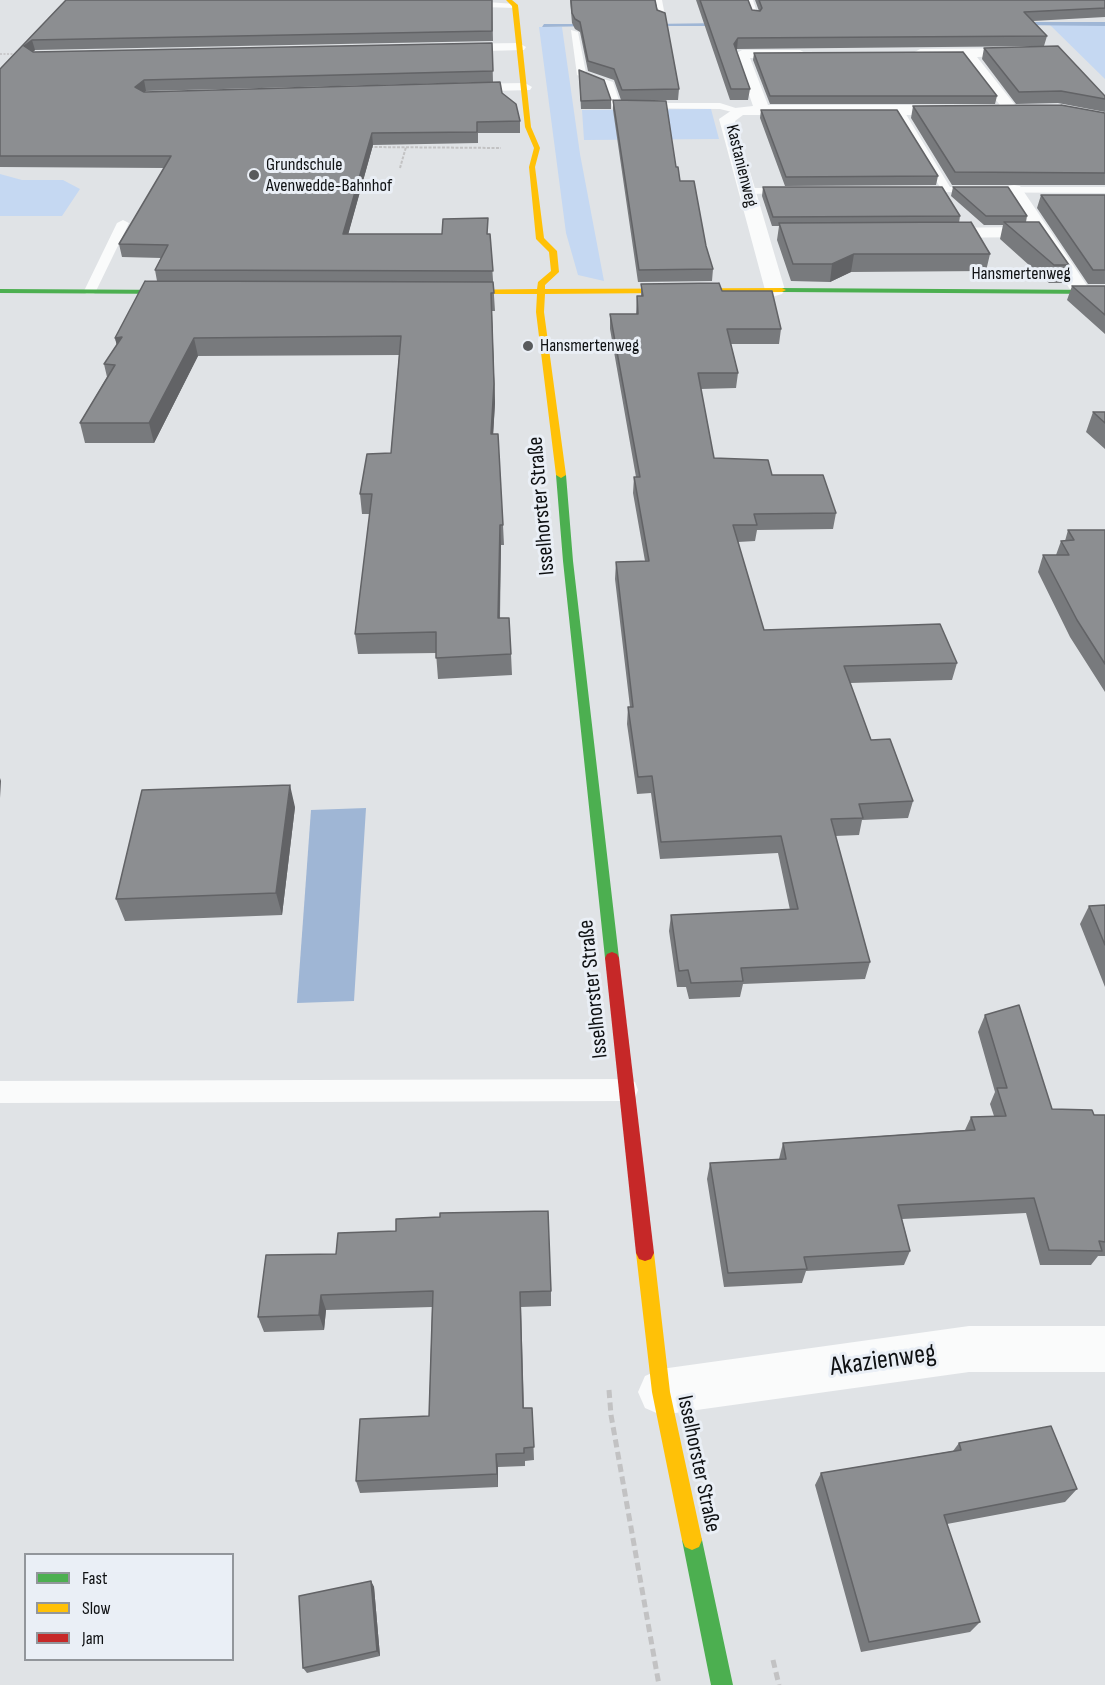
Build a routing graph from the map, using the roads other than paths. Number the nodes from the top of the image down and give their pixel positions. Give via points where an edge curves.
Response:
1 (462, 0) edge
2 (658, 0) edge
3 (749, 0) edge
4 (515, 3) edge
5 (756, 17) edge
6 (663, 19) edge
7 (574, 32) edge
8 (519, 47) junction
9 (436, 48) edge
10 (1044, 52) edge
11 (902, 53) edge
12 (967, 53) junction
13 (811, 54) edge
14 (525, 87) junction
15 (438, 88) edge
16 (762, 110) junction
17 (740, 111) junction
18 (900, 111) junction
19 (907, 190) edge
20 (947, 190) junction
21 (1105, 190) edge
22 (747, 191) junction
23 (804, 191) edge
24 (1018, 196) junction
25 (1105, 201) edge
26 (123, 223) dead end
27 (1041, 232) junction
28 (759, 233) junction
29 (782, 233) edge
30 (912, 233) edge
31 (540, 239) junction
32 (530, 253) dead end
33 (532, 273) dead end
34 (541, 288) junction
35 (775, 290) junction
36 (0, 291) edge
37 (90, 291) junction
38 (196, 292) edge
39 (434, 292) edge
40 (1105, 292) edge
41 (1082, 293) junction
42 (626, 1090) junction
43 (0, 1092) edge
44 (1105, 1349) edge
45 (662, 1392) junction
46 (722, 1685) edge

1 - 4 lane via 483,5
2 - 6 lane
3 - 5 lane
4 - 8 street
7 - 17 lane via 582,75 610,84 616,106 720,106
8 - 9 street
8 - 14 street
10 - 12 street
11 - 12 street
12 - 18 street, Kastanienweg via 1017,110
13 - 16 street via 742,54
14 - 15 street
14 - 31 street via 528,127 520,148 532,167
16 - 17 street, Kastanienweg
16 - 18 street, Kastanienweg
17 - 22 street, Kastanienweg via 727,119
18 - 20 lane
19 - 20 lane
20 - 24 lane
21 - 24 lane
22 - 23 lane
22 - 28 street, Kastanienweg
24 - 25 street
24 - 27 street
26 - 37 lane
27 - 30 street
27 - 41 street
28 - 29 street, Kastanienweg
28 - 35 street, Kastanienweg
31 - 32 street
31 - 34 street via 553,251 555,272
33 - 34 street
34 - 35 street, Hansmertenweg
34 - 39 street, Hansmertenweg
34 - 42 street, Isselhorster Straße via 540,312 559,448
35 - 41 street, Hansmertenweg
36 - 37 street
37 - 38 street
40 - 41 street, Hansmertenweg
42 - 43 lane
42 - 45 street, Isselhorster Straße
44 - 45 street, Akazienweg via 969,1350
45 - 46 street, Isselhorster Straße

